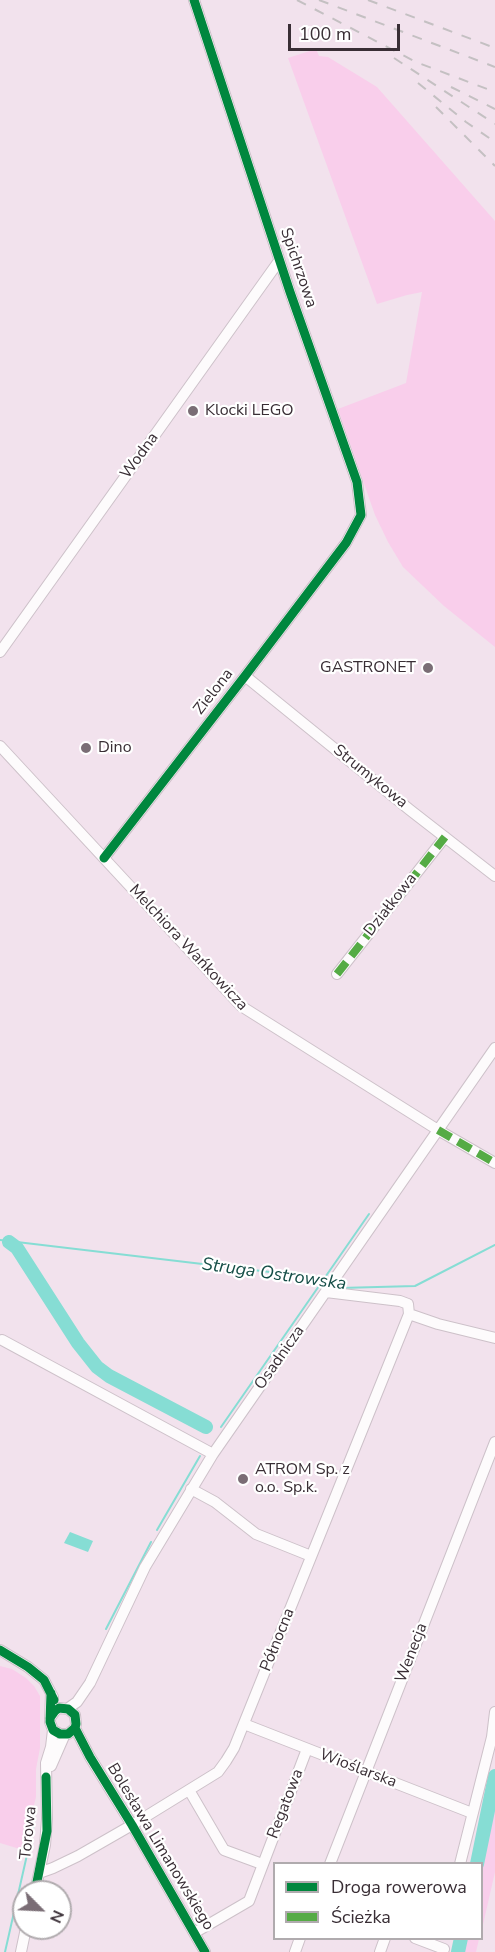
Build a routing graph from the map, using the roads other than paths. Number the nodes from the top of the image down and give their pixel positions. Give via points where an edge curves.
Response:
1 (194, 0) edge
2 (279, 261) junction
3 (346, 543) joint
4 (0, 652) edge
5 (245, 676) junction
6 (0, 746) edge
7 (446, 837) junction
8 (104, 858) junction
9 (495, 876) edge
10 (337, 974) dead end
11 (495, 1047) edge
12 (438, 1130) junction
13 (495, 1163) edge
14 (326, 1292) junction
15 (408, 1314) junction
16 (495, 1338) edge
17 (2, 1340) edge
18 (495, 1442) edge
19 (213, 1454) junction
20 (191, 1489) junction
21 (311, 1556) junction
22 (0, 1650) edge
23 (90, 1683) junction
24 (51, 1693) junction
25 (65, 1708) junction
26 (495, 1712) edge
27 (50, 1718) junction
28 (244, 1724) junction
29 (72, 1727) junction
30 (53, 1730) junction
31 (307, 1749) junction
32 (365, 1772) junction
33 (46, 1777) junction
34 (189, 1790) junction
35 (472, 1813) junction
36 (132, 1825) junction
37 (330, 1862) edge
38 (460, 1862) edge
39 (262, 1864) junction
40 (39, 1873) junction
41 (38, 1880) edge
42 (194, 1933) junction
43 (421, 1940) edge
44 (444, 1947) edge
45 (22, 1951) edge
46 (202, 1951) edge
47 (33, 1952) edge

1 - 2 street, Spichrzowa
2 - 3 street, Spichrzowa via 357,482 361,514
2 - 4 street, Wodna
3 - 5 street, Zielona
5 - 7 street, Strumykowa
5 - 8 street, Zielona
6 - 8 street, Melchiora Wańkowicza
7 - 9 street, Strumykowa
7 - 10 street, Działkowa
8 - 12 street, Melchiora Wańkowicza via 248,1012
11 - 12 street, Osadnicza
12 - 13 street, Melchiora Wańkowicza
12 - 14 street, Osadnicza
14 - 15 street via 408,1304
14 - 19 street, Osadnicza
15 - 16 street
15 - 21 street, Północna
17 - 19 street
18 - 32 street, Wenecja
19 - 20 street, Osadnicza
20 - 21 street via 256,1534
20 - 23 street, Osadnicza via 145,1567
21 - 28 street, Północna
22 - 24 street via 36,1673
23 - 25 street, Osadnicza via 77,1702
23 - 29 street, Osadnicza
24 - 25 street
24 - 27 street
25 - 27 street via 55,1710
25 - 29 street via 72,1711
26 - 35 street
27 - 30 street
28 - 31 street, Wioślarska
28 - 34 street, Północna via 218,1772
29 - 30 street via 60,1734
29 - 33 street, Torowa
29 - 36 street, Bolesława Limanowskiego
30 - 33 street, Torowa
31 - 32 street, Wioślarska
31 - 39 street, Regatowa
32 - 35 street, Wioślarska
32 - 37 street, Wenecja
33 - 40 street, Torowa via 47,1831
34 - 36 street, Północna
34 - 39 street via 224,1850
35 - 38 street
36 - 40 street, Północna
36 - 42 street, Bolesława Limanowskiego
39 - 42 street, Regatowa via 249,1901
40 - 41 street, Torowa
42 - 46 street, Bolesława Limanowskiego
43 - 44 street
45 - 47 street

